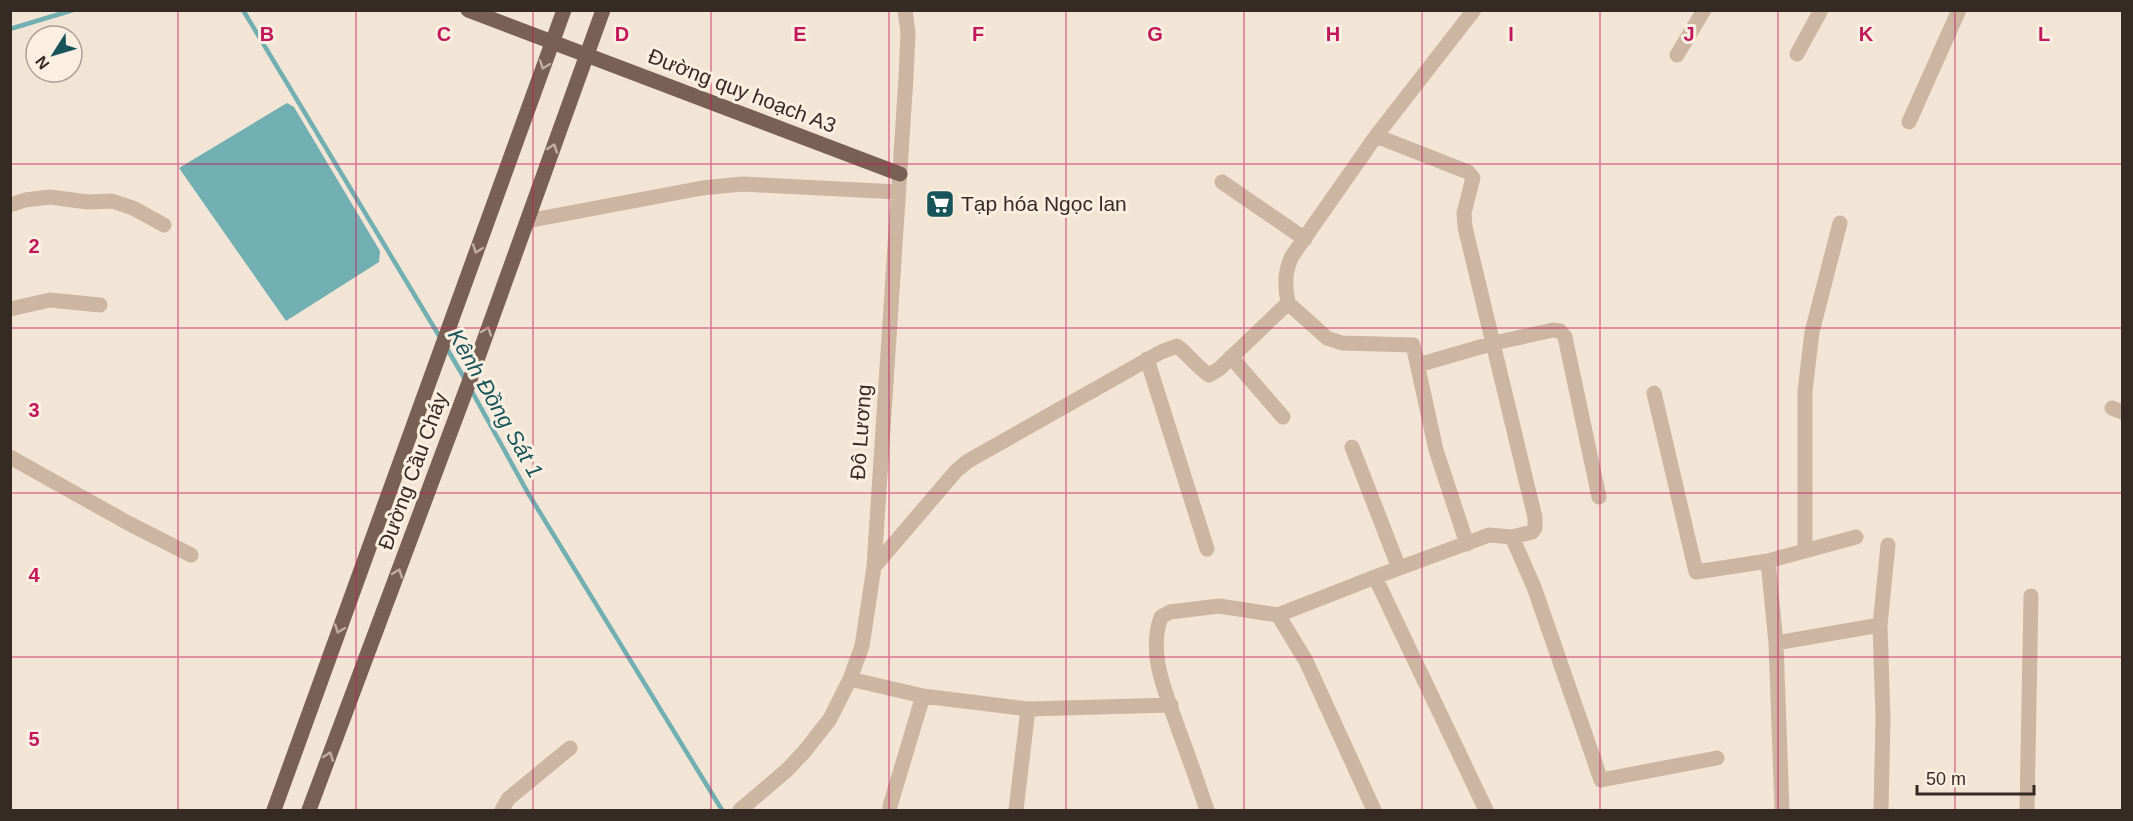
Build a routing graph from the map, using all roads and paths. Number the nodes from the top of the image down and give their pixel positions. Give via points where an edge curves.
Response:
1 (468, 10) edge
2 (564, 10) edge
3 (603, 10) edge
4 (905, 10) edge
5 (1704, 10) edge
6 (1821, 10) edge
7 (1959, 10) edge
8 (1473, 12) edge
9 (552, 43) junction
10 (1797, 54) dead end
11 (587, 55) junction
12 (1677, 55) dead end
13 (1910, 122) dead end
14 (1376, 135) junction
15 (900, 174) junction
16 (1222, 182) dead end
17 (898, 192) junction
18 (10, 204) edge
19 (527, 221) junction
20 (1840, 223) dead end
21 (164, 225) dead end
22 (1305, 238) junction
23 (1288, 303) junction
24 (100, 305) dead end
25 (10, 309) edge
26 (1494, 343) junction
27 (1231, 357) junction
28 (1148, 359) junction
29 (1418, 365) junction
30 (1654, 393) dead end
31 (1283, 417) dead end
32 (1352, 447) dead end
33 (10, 457) edge
34 (1599, 498) dead end
35 (1512, 537) junction
36 (1856, 537) dead end
37 (1467, 544) junction
38 (1888, 545) dead end
39 (1207, 549) dead end
40 (1805, 550) junction
41 (191, 555) dead end
42 (1768, 561) junction
43 (874, 567) junction
44 (1399, 568) junction
45 (1375, 577) junction
46 (2031, 596) dead end
47 (1278, 615) junction
48 (1880, 625) junction
49 (1776, 644) junction
50 (850, 679) junction
51 (923, 696) junction
52 (1171, 705) junction
53 (1028, 709) junction
54 (570, 748) dead end
55 (1717, 758) dead end
56 (890, 806) dead end
57 (274, 810) edge
58 (309, 810) edge
59 (502, 810) edge
60 (740, 810) edge
61 (1017, 810) edge
62 (1207, 810) edge
63 (1374, 810) edge
64 (1486, 810) edge
65 (1782, 810) edge
66 (1881, 810) edge
67 (2027, 810) edge

1 - 9 main road, Đường quy hoạch A3
2 - 9 main road, Đường Cầu Cháy
3 - 11 main road, Đường Cầu Cháy
4 - 15 street, Đô Lương via 908,33
5 - 12 street
6 - 10 street
7 - 13 street
8 - 14 street
9 - 11 main road, Đường quy hoạch A3
9 -> 57 main road, Đường Cầu Cháy
11 - 15 main road, Đường quy hoạch A3
19 -> 11 main road, Đường Cầu Cháy
14 - 22 street
14 - 26 street via 1472,176 1465,227
15 - 17 street, Đô Lương
16 - 22 street
17 - 19 street via 742,184
17 - 43 street, Đô Lương
18 - 21 street via 50,197 112,201
58 -> 19 main road, Đường Cầu Cháy
20 - 40 street via 1810,344 1805,391
22 - 23 street via 1286,269
23 - 27 street
23 - 29 street via 1327,338 1342,344 1413,345
24 - 25 street via 50,300
26 - 29 street
26 - 34 street via 1553,330 1563,334
26 - 35 street via 1535,523 1532,532
27 - 28 street via 1209,375 1178,346
27 - 31 street
28 - 39 street
28 - 43 street via 968,460
29 - 37 street via 1436,450
30 - 42 street via 1696,572
32 - 44 street
33 - 41 street
35 - 37 street via 1490,535
35 - 55 street via 1534,586 1601,780
36 - 40 street
37 - 44 street
38 - 48 street
40 - 42 street
42 - 49 street
43 - 50 street, Đô Lương via 862,646
44 - 45 street
45 - 47 street
45 - 64 street
46 - 67 street
47 - 52 street via 1219,606 1170,612 1161,617 1156,636 1157,656
47 - 63 street via 1306,661
48 - 49 street
48 - 66 street
49 - 65 street
50 - 51 street
50 - 60 street, Đô Lương via 830,719 804,752
51 - 53 street
51 - 56 street
52 - 53 street
52 - 62 street
53 - 61 street
54 - 59 street via 508,799

